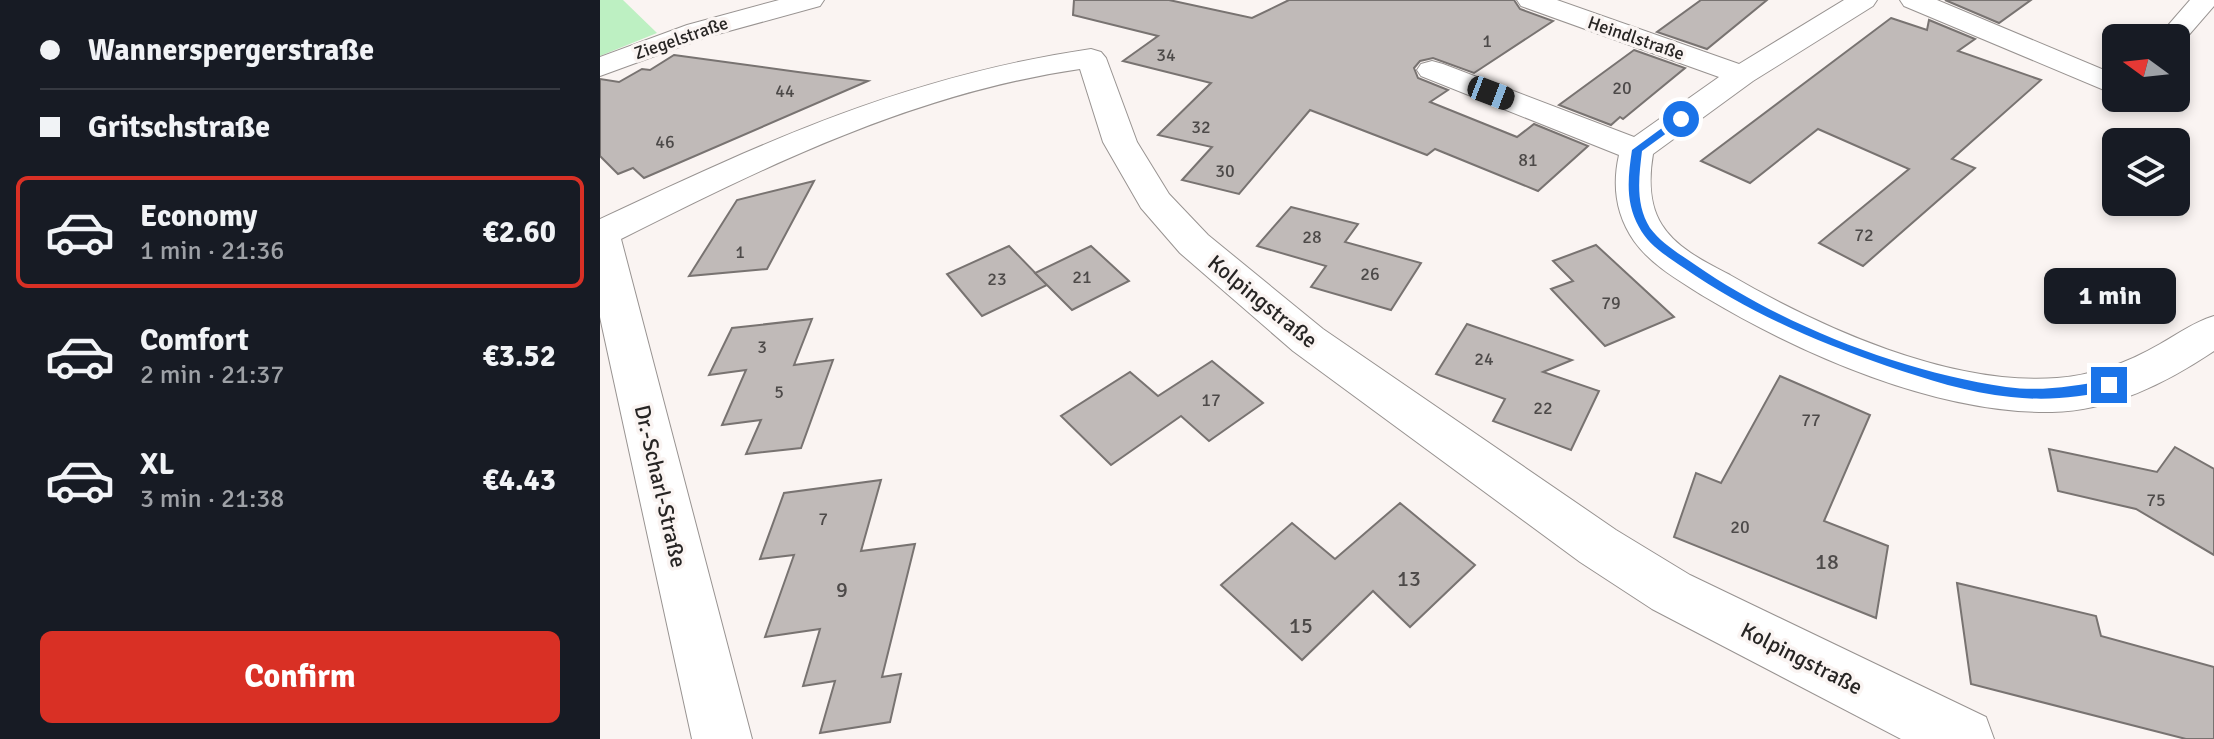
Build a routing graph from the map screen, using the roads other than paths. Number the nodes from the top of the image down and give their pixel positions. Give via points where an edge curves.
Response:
1 (810, 0) edge
2 (1531, 0) edge
3 (1863, 0) edge
4 (1914, 0) edge
5 (2205, 0) edge
6 (2184, 24) edge
7 (600, 67) edge
8 (1432, 70) dead end
9 (1742, 75) junction
10 (2102, 80) edge
11 (1637, 150) junction
12 (600, 234) edge
13 (2214, 331) edge
14 (722, 739) edge
15 (1964, 739) edge

1 - 7 street, Ziegelstraße via 697,31
2 - 9 street, Heindlstraße
3 - 9 street
4 - 10 street
5 - 6 street
8 - 11 street
9 - 11 street
11 - 13 street via 1635,205 1645,228 1663,248 1729,294 1884,362 1941,379 2052,395 2128,381
12 - 14 street, Dr.-Scharl-Straße
12 - 15 street, Kolpingstraße via 821,130 906,99 994,74 1091,58 1120,142 1154,200 1194,244 1308,340 1671,592

